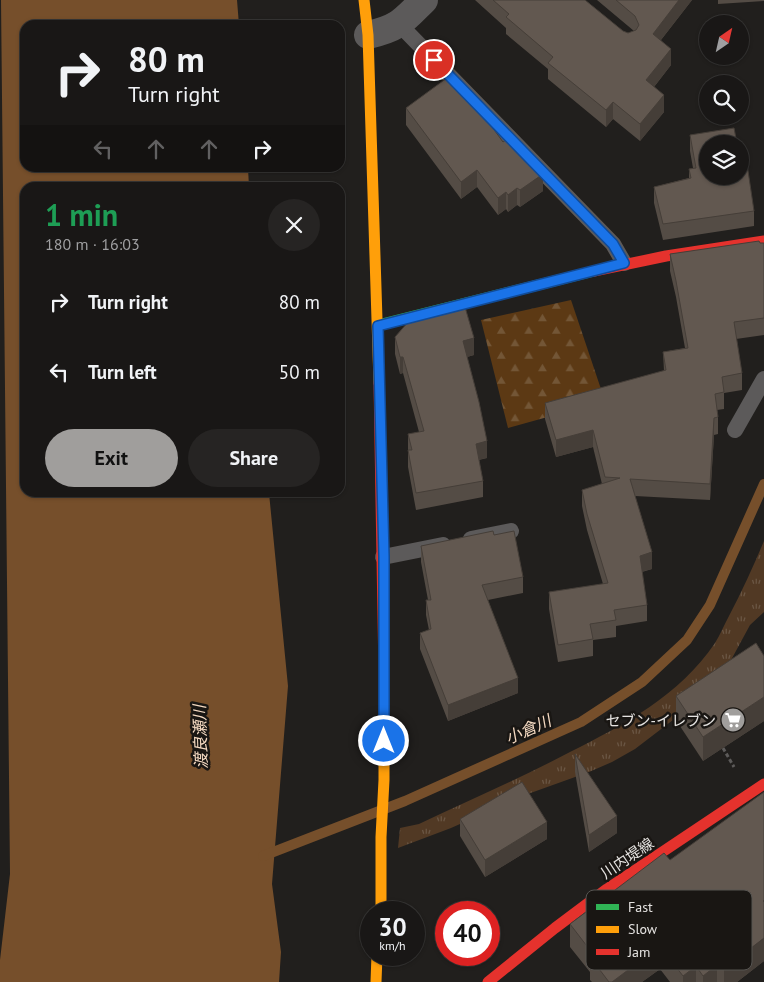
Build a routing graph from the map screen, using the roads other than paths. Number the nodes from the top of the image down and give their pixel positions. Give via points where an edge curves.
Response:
1 (364, 0) edge
2 (424, 0) edge
3 (400, 24) junction
4 (368, 35) junction
5 (764, 241) edge
6 (624, 263) junction
7 (378, 326) junction
8 (764, 378) edge
9 (735, 430) dead end
10 (512, 531) edge
11 (384, 557) junction
12 (764, 784) edge
13 (606, 890) edge
14 (380, 901) edge
15 (586, 905) edge
16 (377, 966) edge
17 (376, 982) edge
18 (488, 982) edge

1 - 4 street
2 - 3 street
3 - 4 street
3 - 6 lane via 613,244
4 - 7 street
5 - 6 street
6 - 7 street
7 - 11 street
8 - 9 lane
10 - 11 lane
11 - 14 street
12 - 13 street, 川内堤線
15 - 18 street, 川内堤線
16 - 17 street

